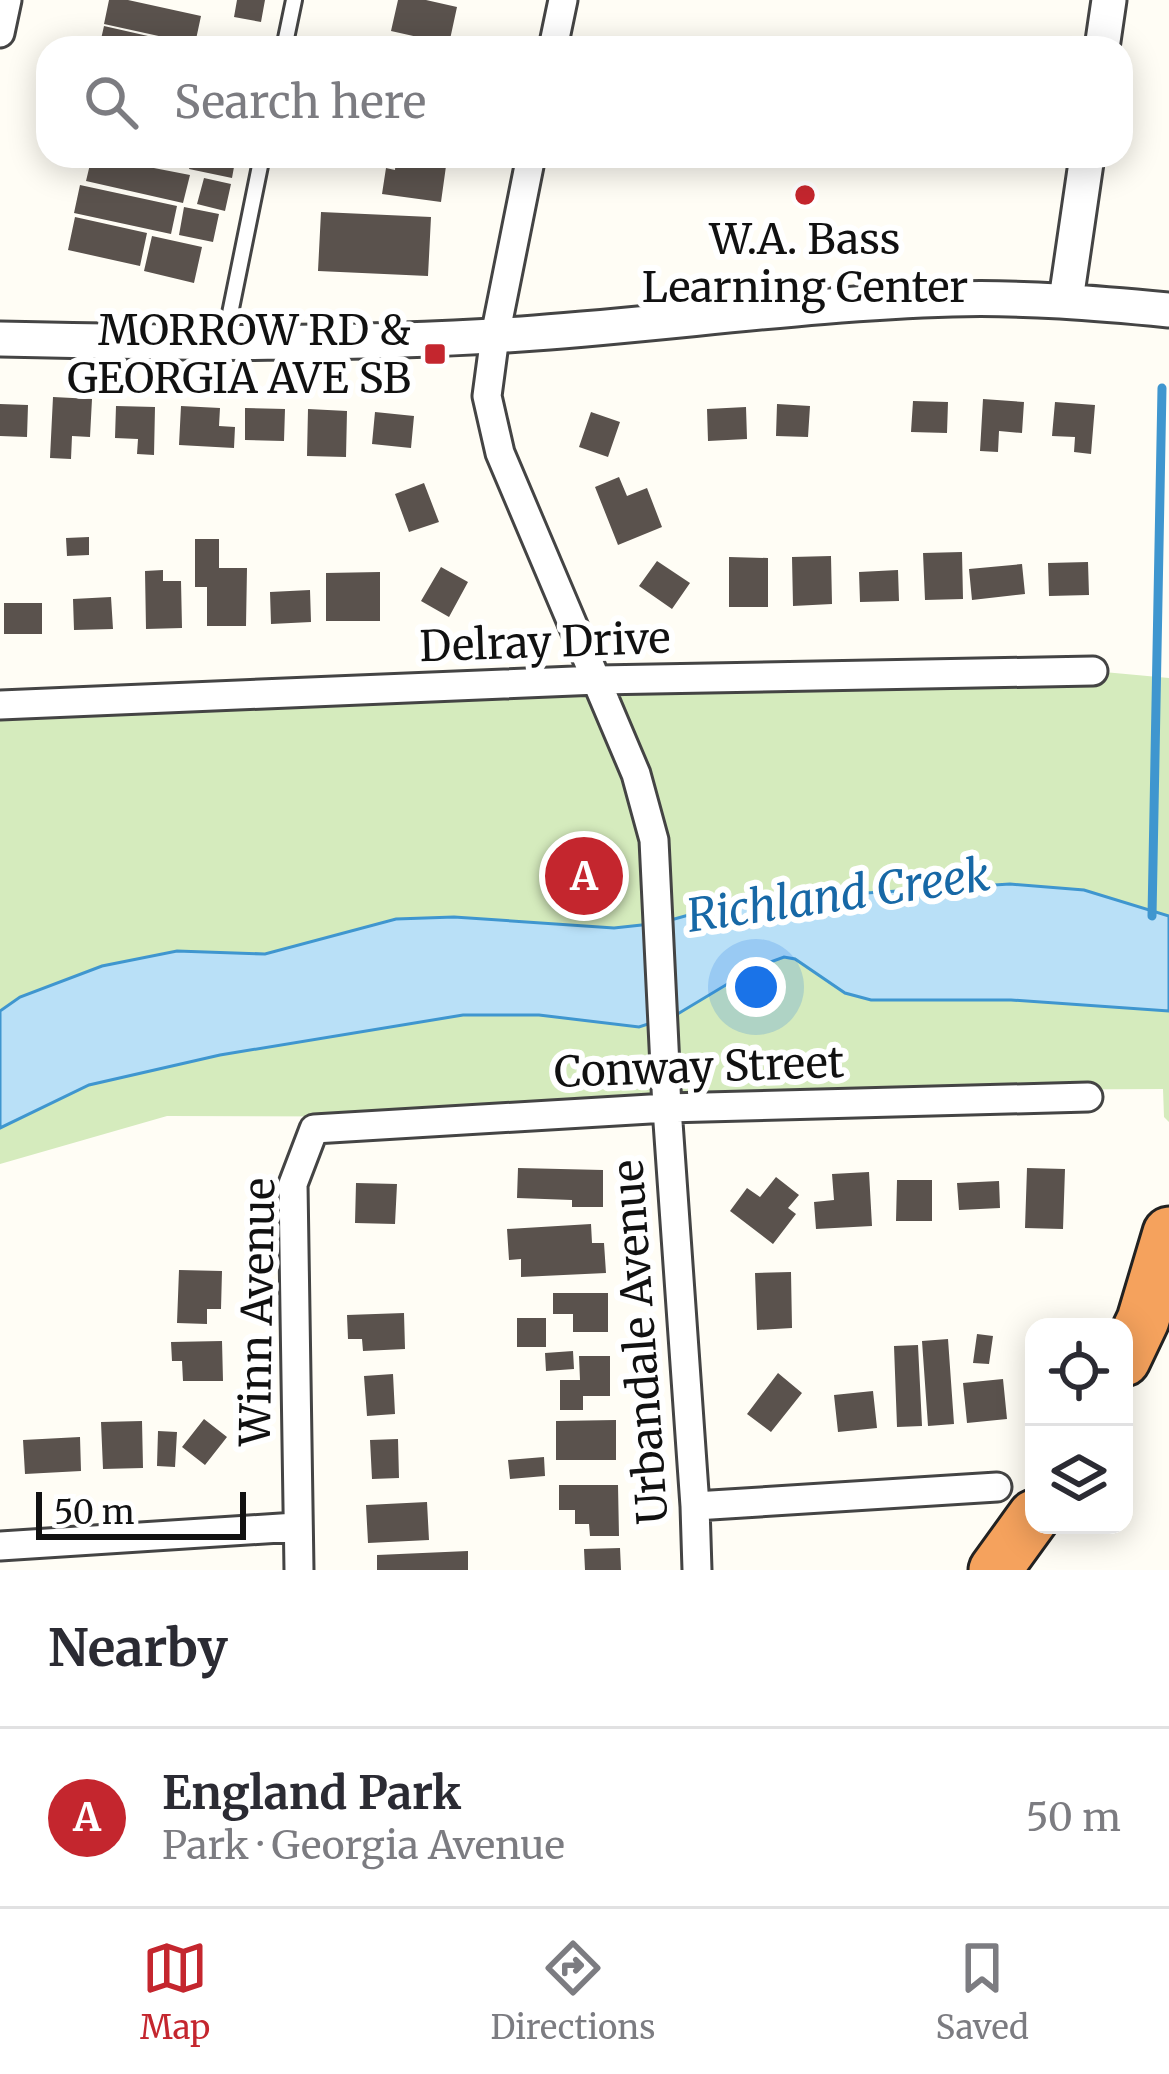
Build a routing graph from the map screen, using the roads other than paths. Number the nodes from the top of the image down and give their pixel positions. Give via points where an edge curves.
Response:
1 (7, 0) edge
2 (294, 0) edge
3 (563, 0) edge
4 (1109, 0) edge
5 (0, 34) edge
6 (286, 36) edge
7 (556, 36) edge
8 (1104, 36) edge
9 (260, 168) edge
10 (529, 168) edge
11 (1085, 168) edge
12 (1066, 300) junction
13 (1169, 310) edge
14 (495, 336) junction
15 (0, 339) edge
16 (224, 344) junction
17 (1093, 670) dead end
18 (598, 680) junction
19 (0, 706) edge
20 (1088, 1097) dead end
21 (667, 1108) junction
22 (314, 1130) joint
23 (1169, 1233) edge
24 (1133, 1341) edge
25 (1015, 1502) edge
26 (695, 1506) junction
27 (296, 1527) junction
28 (0, 1546) edge
29 (299, 1570) edge
30 (697, 1570) edge
31 (995, 1570) edge

1 - 5 street
2 - 6 lane
3 - 7 street
4 - 8 street
9 - 16 lane
10 - 14 street, Urbandale Avenue
11 - 12 street
12 - 13 street
12 - 14 street via 814,307
14 - 16 street
14 - 18 street, Urbandale Avenue via 487,396 500,454
15 - 16 street
17 - 18 street, Delray Drive
18 - 19 street, Delray Drive
18 - 21 street, Urbandale Avenue via 644,796 656,857
20 - 21 street, Conway Street
21 - 22 street, Conway Street
21 - 26 street, Urbandale Avenue
22 - 27 street, Winn Avenue via 293,1184
23 - 24 highway
25 - 26 street
25 - 31 highway
26 - 30 street, Urbandale Avenue
27 - 28 street
27 - 29 street, Winn Avenue

